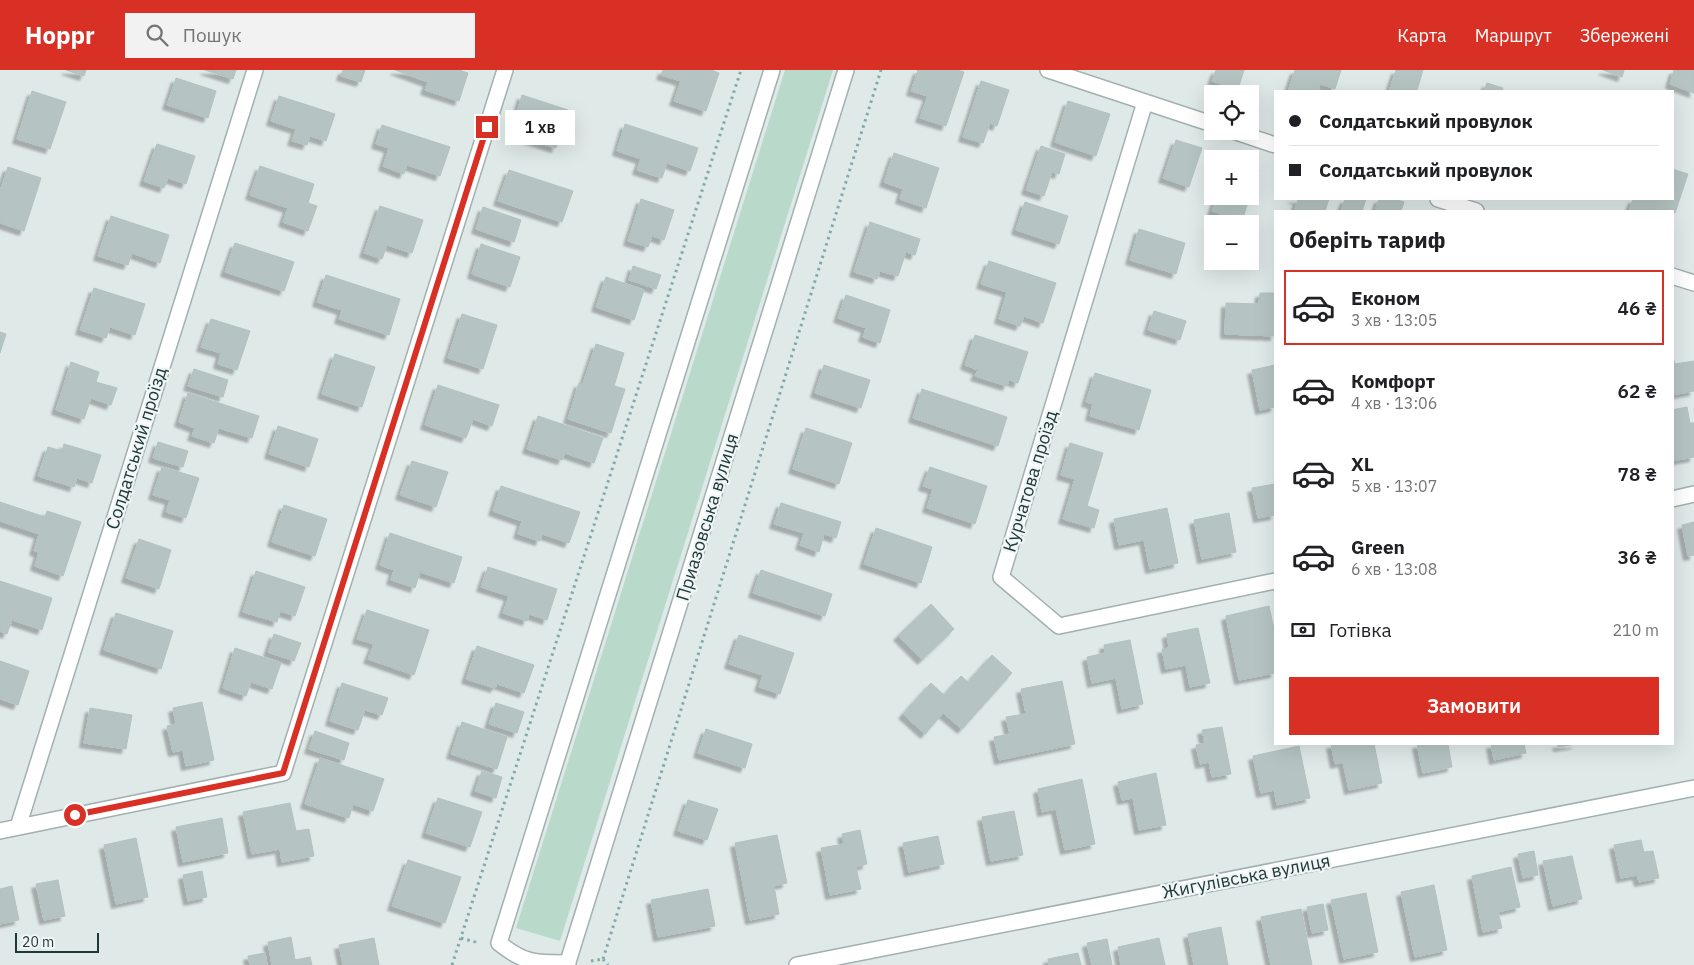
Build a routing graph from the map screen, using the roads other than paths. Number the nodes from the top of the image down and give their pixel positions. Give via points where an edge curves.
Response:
1 (254, 70) edge
2 (506, 70) edge
3 (772, 70) edge
4 (846, 70) edge
5 (1048, 70) edge
6 (1145, 102) junction
7 (1204, 121) edge
8 (1259, 140) edge
9 (1274, 145) edge
10 (1441, 200) edge
11 (1473, 210) edge
12 (1674, 277) edge
13 (1694, 283) edge
14 (1694, 494) edge
15 (1674, 498) edge
16 (1274, 581) edge
17 (1694, 788) edge
18 (18, 827) junction
19 (0, 830) edge
20 (499, 943) junction
21 (567, 964) edge
22 (509, 965) edge
23 (797, 965) edge

1 - 18 street, Солдатський проїзд
2 - 18 street via 283,773
3 - 20 street
4 - 21 street, Приазовська вулиця
5 - 6 street
6 - 7 street
6 - 16 street, Курчатова проїзд via 1002,577 1058,626
8 - 9 street
10 - 11 street
12 - 13 street
14 - 15 street
17 - 23 street, Жигулівська вулиця
18 - 19 street
20 - 21 street via 526,961
20 - 22 street

